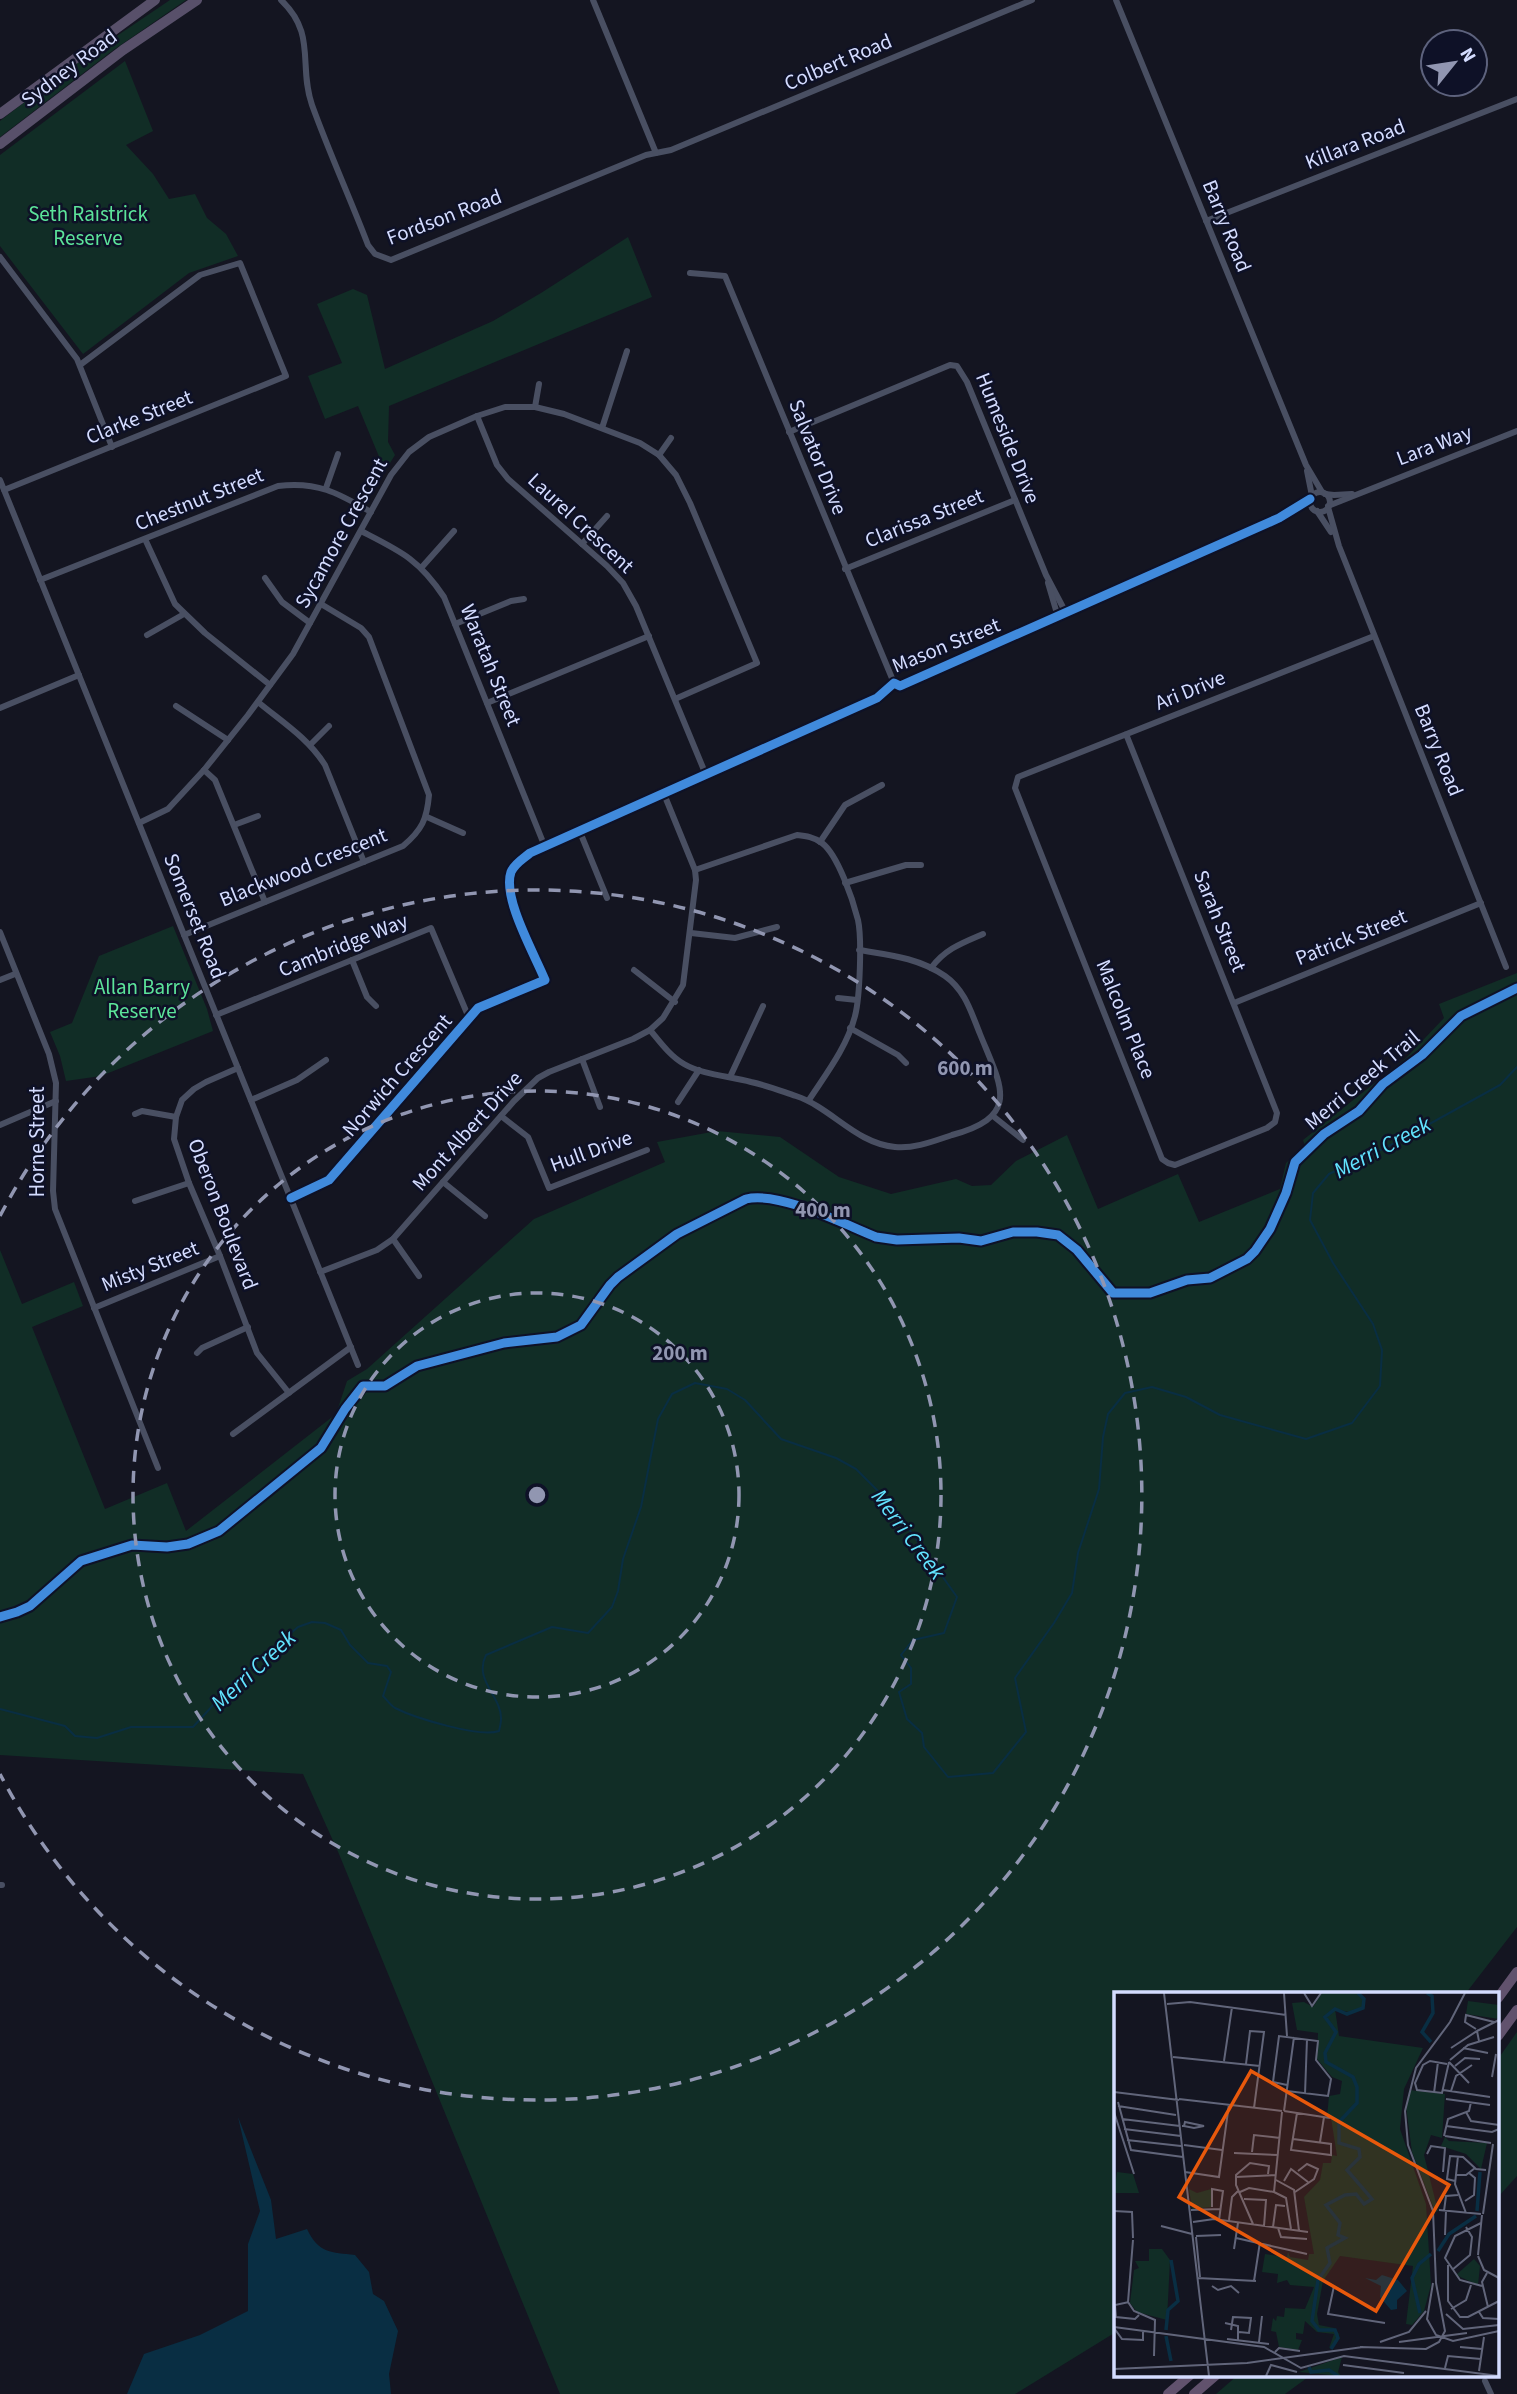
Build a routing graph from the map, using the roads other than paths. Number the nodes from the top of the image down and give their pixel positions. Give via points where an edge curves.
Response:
1 (155, 0) edge
2 (197, 0) edge
3 (593, 0) edge
4 (1032, 0) edge
5 (1116, 0) edge
6 (284, 2) edge
7 (1517, 99) edge
8 (0, 114) edge
9 (0, 144) edge
10 (656, 153) junction
11 (1206, 221) junction
12 (0, 257) edge
13 (690, 273) dead end
14 (628, 351) dead end
15 (80, 365) junction
16 (539, 384) dead end
17 (535, 407) junction
18 (477, 416) junction
19 (602, 428) junction
20 (789, 432) junction
21 (1517, 432) edge
22 (671, 438) dead end
23 (112, 447) junction
24 (338, 454) dead end
25 (659, 455) junction
26 (1306, 465) junction
27 (0, 480) edge
28 (326, 488) junction
29 (4, 490) junction
30 (1364, 491) junction
31 (1324, 493) junction
32 (1311, 497) junction
33 (1015, 500) junction
34 (1328, 507) junction
35 (1315, 510) junction
36 (371, 512) junction
37 (1287, 514) junction
38 (607, 516) dead end
39 (361, 531) junction
40 (454, 531) dead end
41 (145, 539) junction
42 (582, 544) junction
43 (1339, 546) junction
44 (422, 567) junction
45 (845, 569) junction
46 (1046, 575) junction
47 (265, 578) dead end
48 (40, 580) junction
49 (524, 599) dead end
50 (321, 604) junction
51 (1066, 613) junction
52 (184, 614) junction
53 (1058, 617) junction
54 (310, 623) junction
55 (455, 624) junction
56 (147, 635) dead end
57 (649, 636) junction
58 (1374, 636) junction
59 (79, 675) junction
60 (894, 683) junction
61 (270, 685) junction
62 (675, 699) junction
63 (258, 702) junction
64 (487, 704) junction
65 (176, 706) dead end
66 (0, 708) edge
67 (329, 726) dead end
68 (1126, 734) junction
69 (228, 740) junction
70 (310, 745) junction
71 (204, 770) junction
72 (706, 775) junction
73 (1018, 777) joint
74 (882, 785) dead end
75 (664, 794) junction
76 (258, 816) dead end
77 (427, 817) junction
78 (139, 823) junction
79 (234, 825) junction
80 (580, 832) junction
81 (463, 834) dead end
82 (820, 842) junction
83 (545, 847) junction
84 (364, 862) junction
85 (921, 865) dead end
86 (695, 870) junction
87 (845, 883) junction
88 (607, 898) dead end
89 (265, 902) junction
90 (1481, 903) junction
91 (777, 927) dead end
92 (0, 932) edge
93 (691, 933) junction
94 (983, 934) dead end
95 (184, 935) junction
96 (859, 950) junction
97 (352, 960) junction
98 (1506, 967) dead end
99 (931, 968) junction
100 (634, 970) dead end
101 (15, 974) junction
102 (0, 980) edge
103 (838, 998) dead end
104 (858, 1000) junction
105 (675, 1002) junction
106 (1234, 1003) junction
107 (376, 1006) dead end
108 (763, 1006) dead end
109 (216, 1015) junction
110 (469, 1018) junction
111 (850, 1028) junction
112 (650, 1030) junction
113 (582, 1059) junction
114 (326, 1060) dead end
115 (906, 1063) dead end
116 (239, 1068) junction
117 (699, 1070) junction
118 (730, 1077) junction
119 (251, 1100) junction
120 (809, 1100) junction
121 (56, 1101) junction
122 (678, 1101) dead end
123 (600, 1107) dead end
124 (135, 1114) dead end
125 (501, 1115) junction
126 (993, 1115) junction
127 (176, 1117) junction
128 (1275, 1122) joint
129 (0, 1125) edge
130 (1023, 1140) dead end
131 (647, 1150) dead end
132 (443, 1182) junction
133 (189, 1183) junction
134 (291, 1198) junction
135 (135, 1201) dead end
136 (485, 1216) dead end
137 (393, 1239) junction
138 (220, 1256) junction
139 (320, 1272) junction
140 (419, 1276) dead end
141 (94, 1308) junction
142 (248, 1326) junction
143 (351, 1347) junction
144 (197, 1353) dead end
145 (358, 1365) dead end
146 (289, 1393) junction
147 (233, 1434) dead end
148 (158, 1468) dead end
149 (1517, 1972) edge
150 (1500, 1995) edge
151 (1517, 2010) edge
152 (1500, 2033) edge
153 (1189, 2376) edge
154 (1215, 2376) edge
155 (1485, 2381) dead end
156 (1168, 2394) edge
157 (1194, 2394) edge
158 (1491, 2394) edge

1 - 8 highway, Sydney Road
2 - 9 highway, Sydney Road
3 - 10 street
4 - 10 street, Colbert Road
5 - 11 street, Barry Road
6 - 10 street, Fordson Road via 304,35 313,106 368,245 380,257 398,258
7 - 11 street, Killara Road
11 - 26 street, Barry Road
12 - 15 street
13 - 20 street, Salvator Drive via 724,276
14 - 19 street
15 - 23 street
15 - 23 street, Clarke Street via 200,275 240,263 286,376
16 - 17 street
17 - 18 street, Sycamore Crescent via 505,407
17 - 19 street, Sycamore Crescent
18 - 36 street, Sycamore Crescent via 416,446 397,466
18 - 42 street, Laurel Crescent via 497,466
19 - 25 street, Sycamore Crescent
20 - 33 street, Humeside Drive via 957,366
20 - 45 street, Salvator Drive
21 - 30 street, Lara Way
22 - 25 street
23 - 29 street, Clarke Street
24 - 28 street
25 - 62 street, Sycamore Crescent via 676,474 690,503 757,663
26 - 31 street, Barry Road
26 - 32 street, Barry Road
27 - 29 street, Somerset Road
28 - 36 street, Chestnut Street
28 - 41 street, Chestnut Street via 278,486
29 - 48 street, Somerset Road
30 - 31 street
30 - 34 street
31 - 32 street
31 - 34 street
32 - 35 street
32 - 37 street, Mason Street
33 - 45 street, Clarissa Street
33 - 46 street, Humeside Drive
34 - 35 street
34 - 43 street, Barry Road
35 - 37 street, Mason Street
35 - 43 street, Barry Road
36 - 39 street, Sycamore Crescent
37 - 51 street, Mason Street
38 - 42 street
39 - 44 street, Waratah Street
39 - 50 street, Sycamore Crescent
40 - 44 street
41 - 48 street, Chestnut Street
41 - 52 street via 169,594
42 - 57 street, Laurel Crescent via 623,583
43 - 58 street, Barry Road
44 - 55 street, Waratah Street via 444,597
45 - 60 street, Salvator Drive
46 - 51 street, Humeside Drive
46 - 53 street
47 - 54 street via 282,602
48 - 59 street, Somerset Road
49 - 55 street
50 - 54 street, Sycamore Crescent
50 - 77 street via 369,637 429,795
51 - 53 street, Mason Street
52 - 56 street
52 - 61 street
53 - 60 street, Mason Street via 900,686
54 - 61 street, Sycamore Crescent
55 - 64 street, Waratah Street
57 - 62 street, Laurel Crescent
57 - 64 street
58 - 68 street, Ari Drive
58 - 90 street, Barry Road
59 - 66 street
59 - 78 street, Somerset Road
60 - 72 street, Mason Street via 877,698
61 - 63 street, Sycamore Crescent
62 - 72 street, Laurel Crescent
63 - 69 street, Sycamore Crescent
63 - 70 street
64 - 83 street, Waratah Street
65 - 69 street
67 - 70 street
68 - 73 street, Ari Drive
68 - 106 street, Sarah Street
69 - 71 street, Sycamore Crescent
70 - 84 street via 325,765
71 - 78 street, Sycamore Crescent via 168,809
71 - 79 street via 215,780
72 - 75 street, Mason Street
73 - 128 street, Malcolm Place via 1015,788 1162,1158 1175,1165
74 - 82 street via 845,805
75 - 80 street, Mason Street
75 - 86 street, Mont Albert Drive
76 - 79 street
77 - 81 street
77 - 84 street, Blackwood Crescent via 403,846
78 - 95 street, Somerset Road
79 - 89 street
80 - 83 street, Mason Street
80 - 88 street
82 - 86 street via 797,835
82 - 87 street
83 - 110 street, Norwich Crescent via 517,863 509,883 545,980 478,1009
84 - 89 street, Blackwood Crescent
85 - 87 street
86 - 93 street, Mont Albert Drive
87 - 96 street via 859,921
89 - 95 street, Blackwood Crescent
90 - 98 street, Barry Road
90 - 106 street, Patrick Street
91 - 93 street via 735,938
92 - 101 street, Horne Street
93 - 105 street, Mont Albert Drive
94 - 99 street via 952,947
95 - 109 street, Somerset Road
96 - 99 street via 913,959
96 - 104 street
97 - 107 street via 367,997
97 - 109 street, Cambridge Way
97 - 110 street, Cambridge Way via 431,928
99 - 126 street via 947,978 967,1003 1000,1083 1000,1103
100 - 105 street
101 - 102 street
101 - 121 street, Horne Street via 53,1066
103 - 104 street
104 - 111 street
105 - 112 street, Mont Albert Drive
106 - 128 street, Sarah Street via 1277,1113
108 - 118 street
109 - 116 street, Somerset Road
110 - 134 street, Norwich Crescent via 329,1180
111 - 115 street
111 - 120 street
112 - 113 street, Mont Albert Drive
112 - 117 street via 683,1063
113 - 123 street
113 - 125 street, Mont Albert Drive via 538,1078
114 - 119 street via 297,1080
116 - 119 street, Somerset Road
116 - 127 street, Oberon Boulevard via 194,1089 182,1100
117 - 118 street
117 - 122 street
118 - 120 street
119 - 134 street, Somerset Road
120 - 126 street via 862,1137 894,1147 968,1131
121 - 129 street
121 - 141 street, Horne Street via 55,1209
124 - 127 street via 142,1111
125 - 131 street, Hull Drive via 528,1137 549,1188
125 - 132 street, Mont Albert Drive
126 - 130 street
127 - 133 street, Oberon Boulevard via 174,1139
132 - 136 street
132 - 137 street, Mont Albert Drive
133 - 135 street
133 - 138 street, Oberon Boulevard
134 - 139 street, Somerset Road
137 - 139 street, Mont Albert Drive
137 - 140 street
138 - 141 street, Misty Street
138 - 142 street, Oberon Boulevard
139 - 143 street, Somerset Road
141 - 148 street, Horne Street
142 - 144 street
142 - 146 street, Oberon Boulevard via 261,1360
143 - 145 street, Somerset Road
143 - 146 street
146 - 147 street
149 - 150 highway
151 - 152 highway
153 - 156 highway
154 - 157 highway
155 - 158 street

